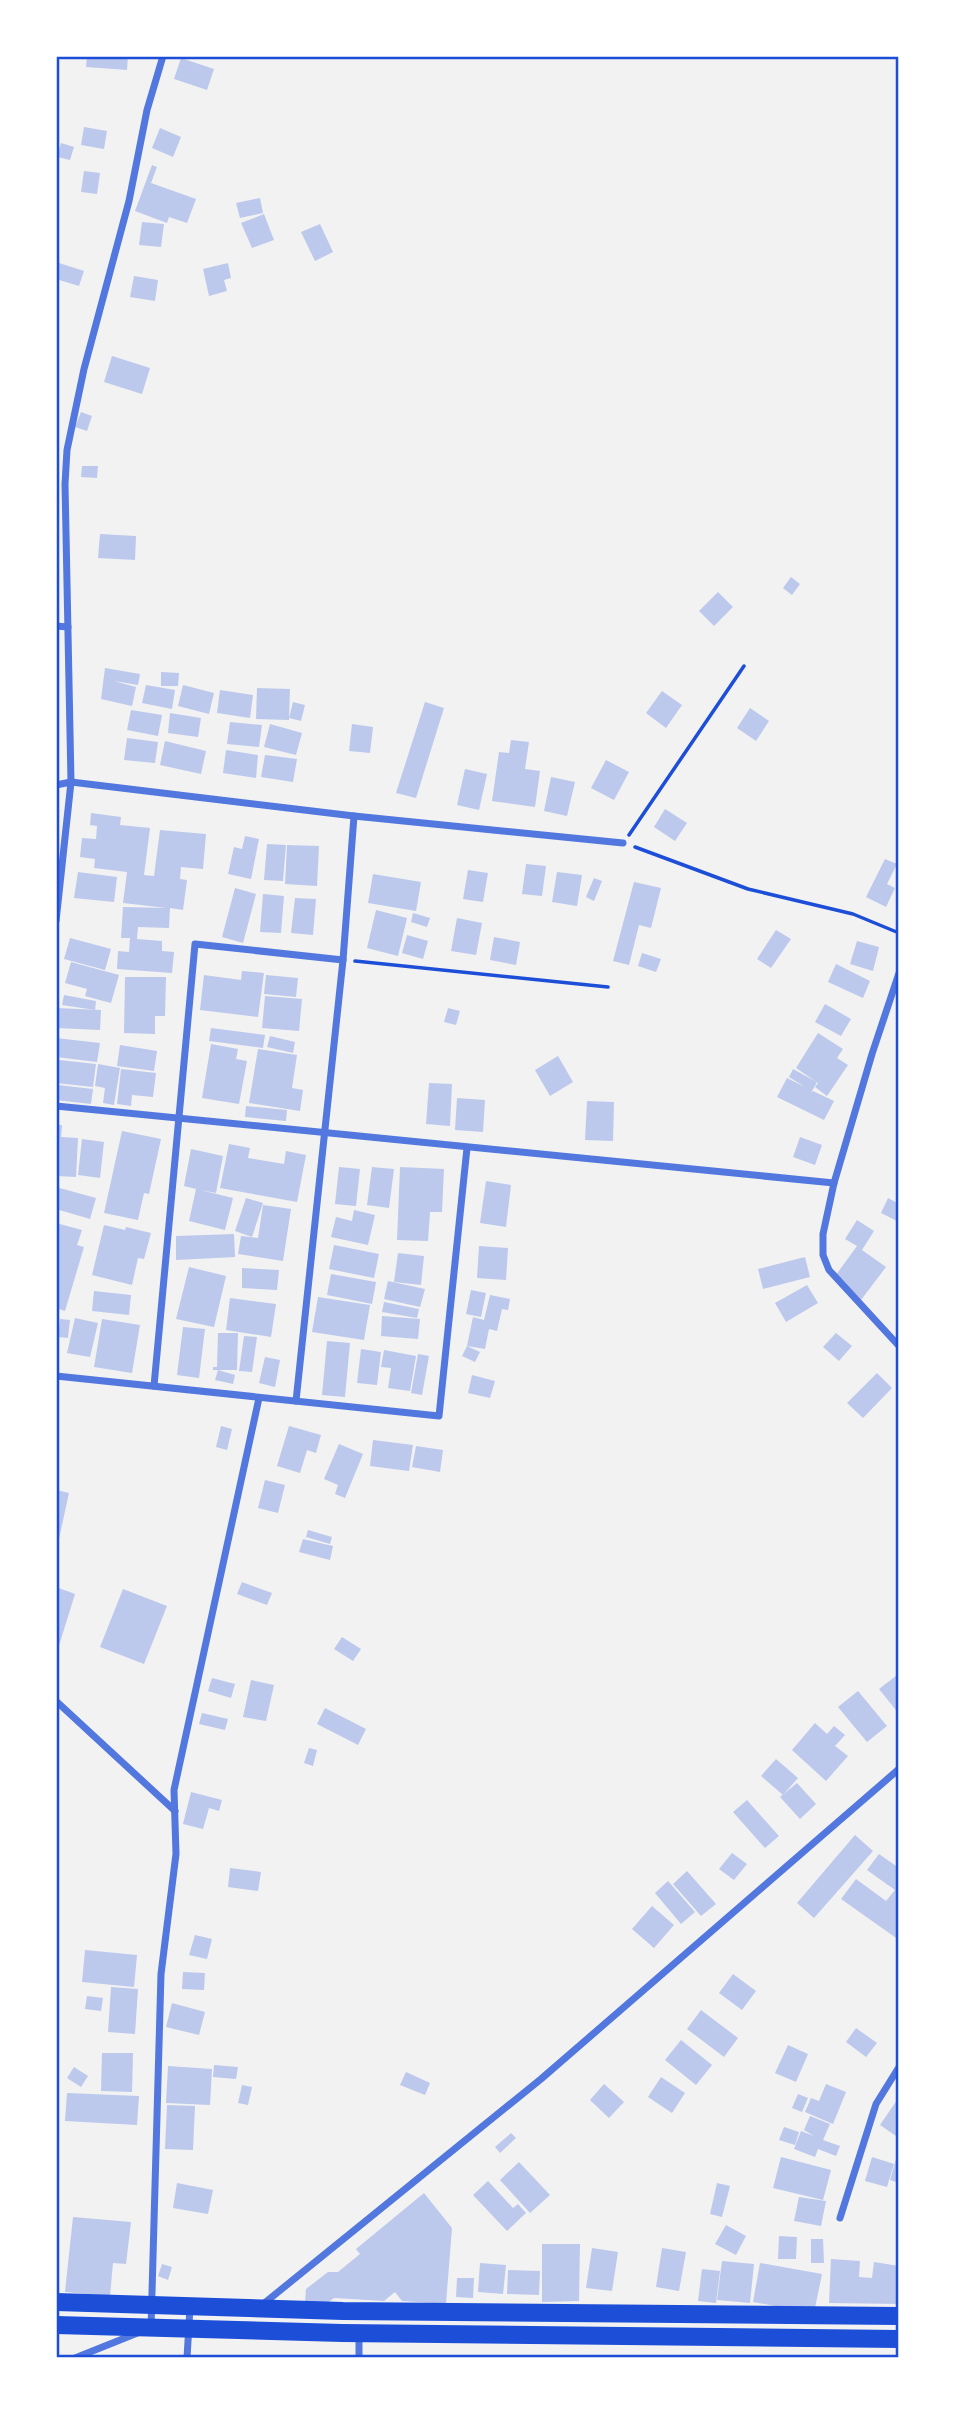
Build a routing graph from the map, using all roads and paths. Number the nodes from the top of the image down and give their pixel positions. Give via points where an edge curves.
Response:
1 (163, 56) edge
2 (56, 625) edge
3 (68, 627) junction
4 (744, 666) dead end
5 (71, 782) junction
6 (56, 785) edge
7 (354, 816) junction
8 (623, 843) junction
9 (56, 921) edge
10 (899, 933) edge
11 (343, 960) junction
12 (899, 973) edge
13 (608, 987) dead end
14 (56, 1106) edge
15 (179, 1119) junction
16 (324, 1134) junction
17 (467, 1148) junction
18 (834, 1183) junction
19 (899, 1346) edge
20 (56, 1376) edge
21 (154, 1386) junction
22 (259, 1398) junction
23 (296, 1401) junction
24 (56, 1701) edge
25 (899, 1769) edge
26 (175, 1811) junction
27 (899, 2067) edge
28 (839, 2218) dead end
29 (56, 2302) edge
30 (152, 2305) junction
31 (190, 2306) junction
32 (258, 2309) junction
33 (899, 2316) edge
34 (56, 2325) edge
35 (152, 2328) junction
36 (189, 2329) junction
37 (359, 2333) junction
38 (899, 2339) edge
39 (75, 2358) edge
40 (187, 2358) edge
41 (359, 2358) edge

1 - 3 street via 67,450
2 - 3 street
3 - 5 street
4 - 8 path
5 - 6 street
5 - 7 street
5 - 9 street
7 - 8 street
7 - 11 street
8 - 10 path via 748,889 853,914
11 - 13 path
11 - 15 street via 195,944
11 - 16 street
12 - 18 street
14 - 15 street
15 - 16 street
15 - 21 street
16 - 17 street
16 - 23 street
17 - 18 street
17 - 23 street via 439,1416
18 - 19 street via 823,1255 829,1270
20 - 21 street
21 - 22 street
22 - 23 street
22 - 26 street via 177,1768
24 - 26 street
25 - 32 street via 541,2079
26 - 30 street via 176,1854 161,1975
27 - 28 street via 876,2104
29 - 30 highway
30 - 31 highway
30 - 35 street
31 - 32 highway
31 - 36 street
32 - 33 highway
34 - 35 highway
35 - 36 highway
35 - 39 street
36 - 37 highway
36 - 40 street
37 - 38 highway
37 - 41 street

